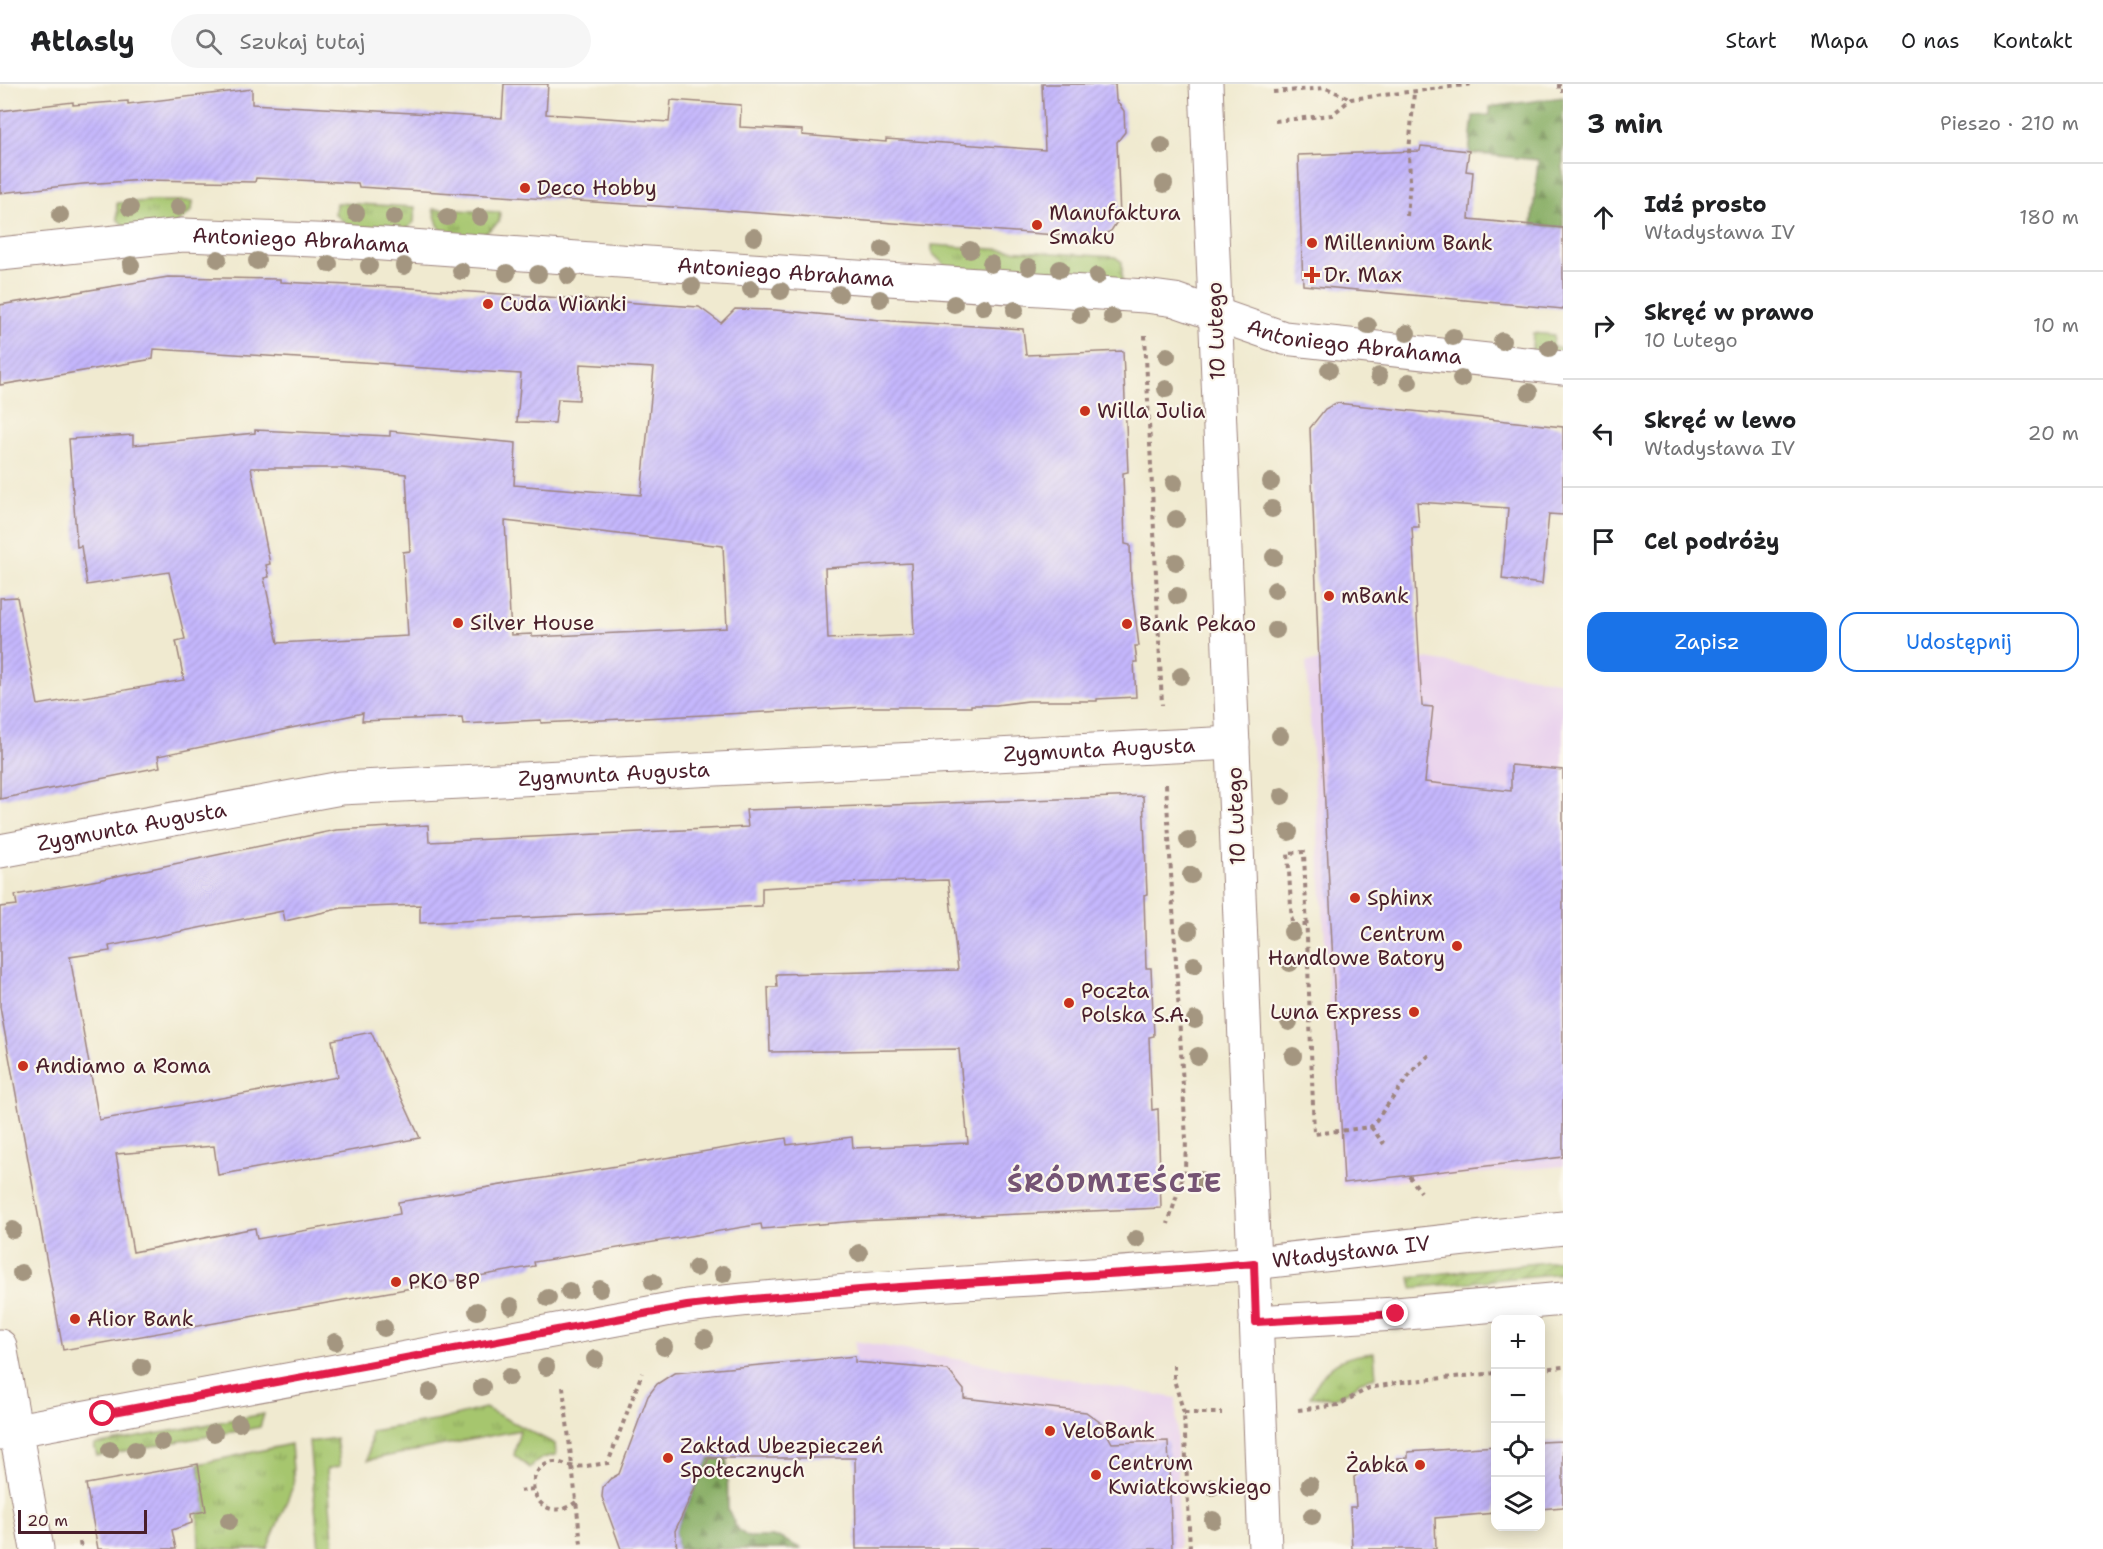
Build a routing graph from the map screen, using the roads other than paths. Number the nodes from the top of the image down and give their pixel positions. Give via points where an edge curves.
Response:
1 (1206, 84) edge
2 (0, 254) edge
3 (1215, 315) junction
4 (1563, 368) edge
5 (1233, 743) junction
6 (0, 851) edge
7 (1563, 1228) edge
8 (1254, 1263) junction
9 (1563, 1299) edge
10 (1256, 1322) junction
11 (0, 1346) edge
12 (8, 1432) edge
13 (37, 1549) edge
14 (1265, 1549) edge

1 - 3 street, 10 Lutego
2 - 3 street, Antoniego Abrahama via 183,235 341,241 1145,296 1175,300
3 - 4 street, Antoniego Abrahama via 1284,338
3 - 5 street, 10 Lutego
5 - 6 street, Zygmunta Augusta via 341,788
5 - 8 street, 10 Lutego
7 - 8 street, Władysława IV
8 - 10 street, 10 Lutego
8 - 12 street, Władysława IV via 865,1288 687,1306
9 - 10 street
10 - 14 street, 10 Lutego
11 - 12 street
12 - 13 street

